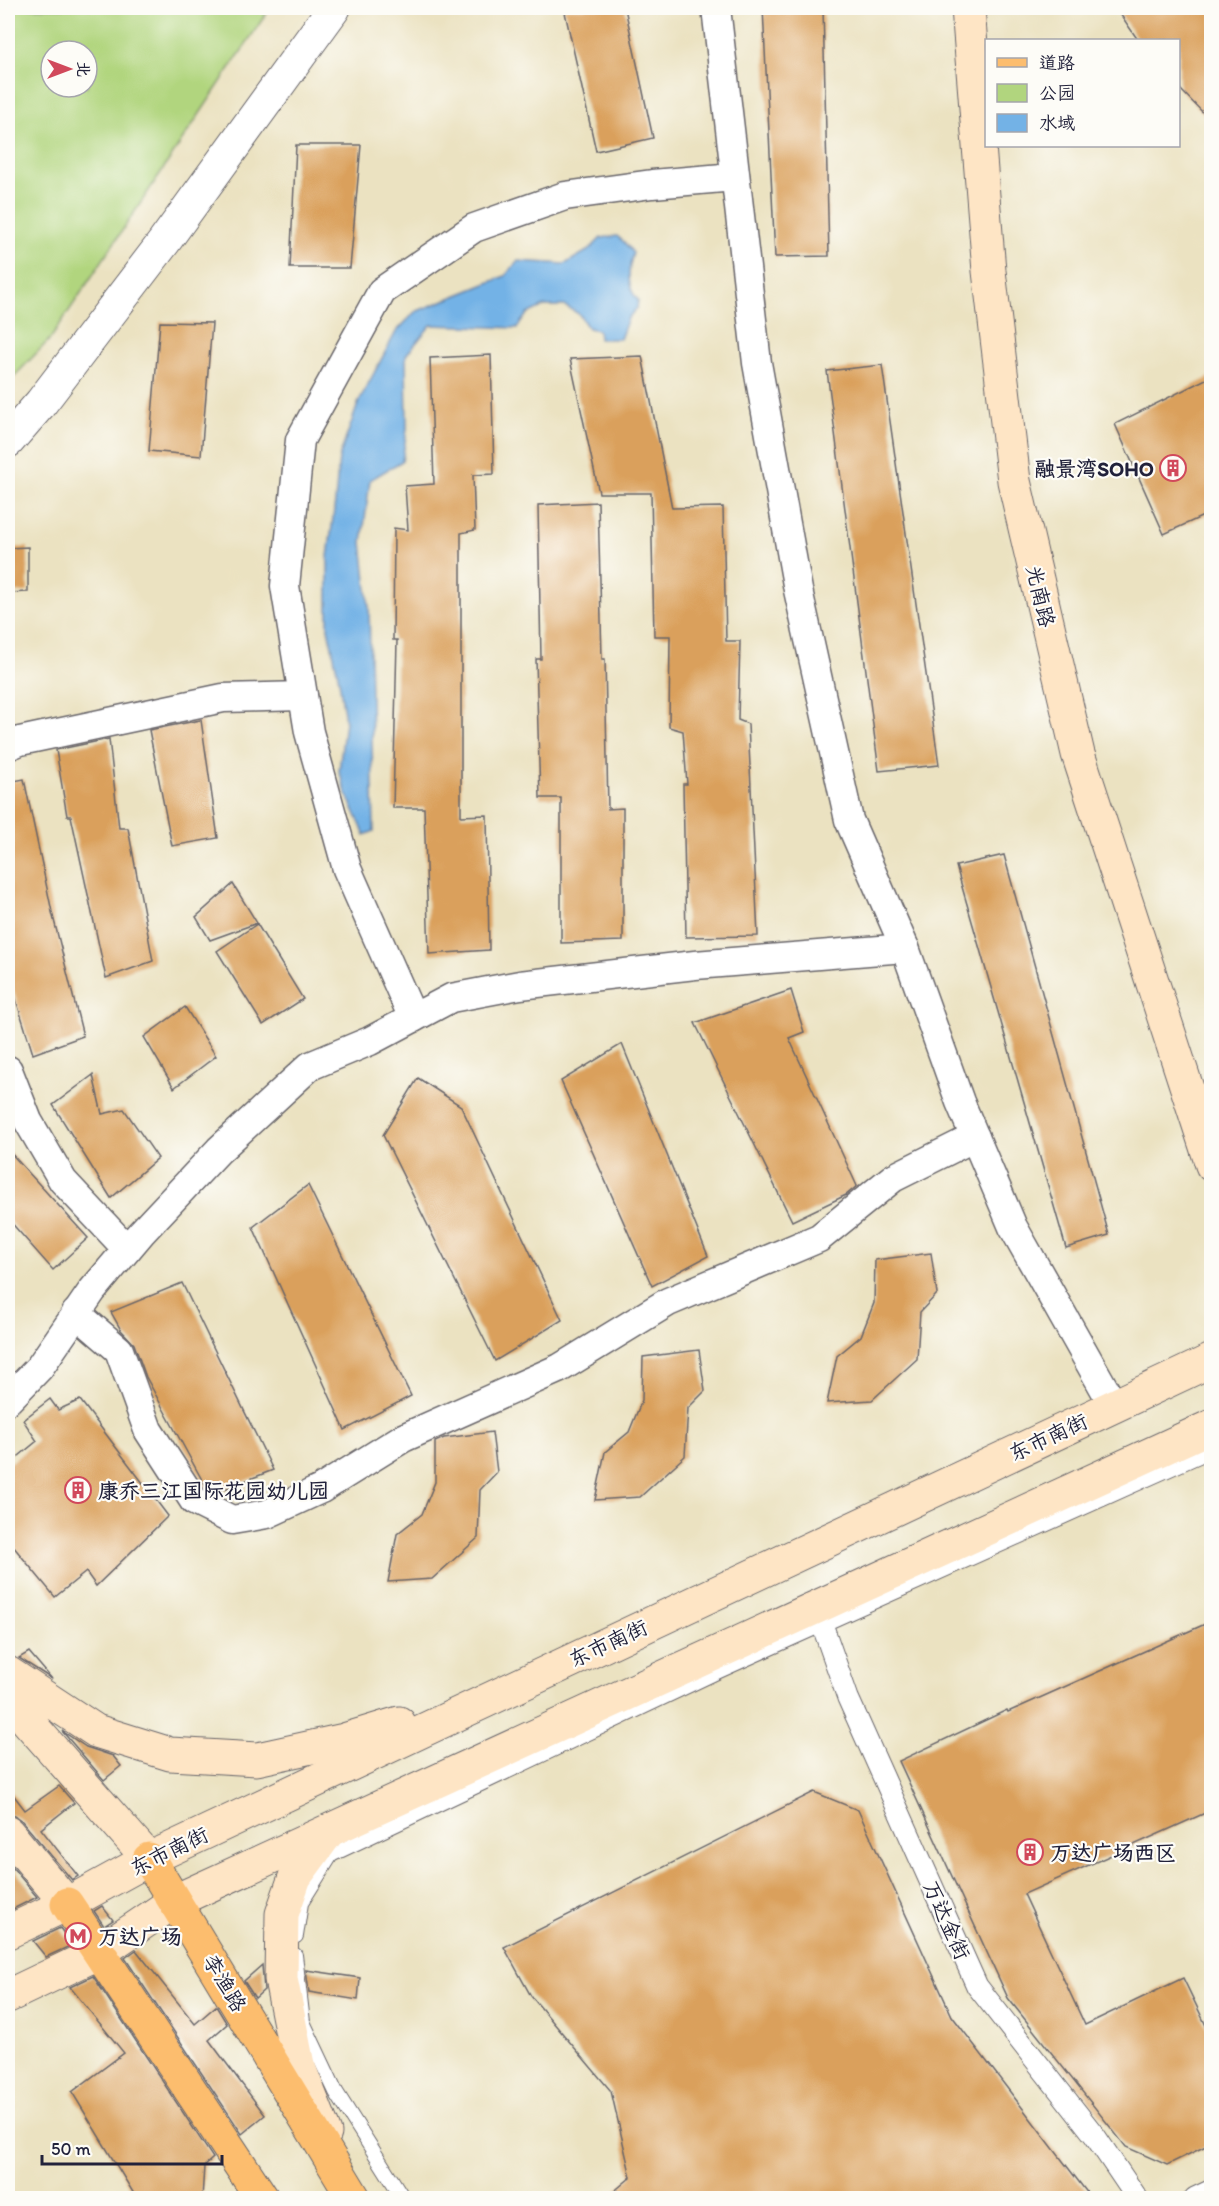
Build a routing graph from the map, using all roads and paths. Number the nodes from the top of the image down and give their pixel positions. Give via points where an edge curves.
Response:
1 (334, 8) edge
2 (717, 8) edge
3 (968, 8) edge
4 (735, 177) junction
5 (8, 441) edge
6 (303, 696) junction
7 (8, 746) edge
8 (905, 948) junction
9 (413, 1018) junction
10 (8, 1070) edge
11 (975, 1137) junction
12 (1212, 1165) edge
13 (127, 1249) junction
14 (76, 1313) junction
15 (1212, 1360) edge
16 (8, 1400) edge
17 (1114, 1406) junction
18 (1212, 1426) edge
19 (1212, 1450) edge
20 (819, 1616) junction
21 (8, 1673) edge
22 (507, 1691) junction
23 (8, 1699) edge
24 (329, 1830) junction
25 (8, 1833) edge
26 (149, 1859) junction
27 (175, 1901) junction
28 (67, 1904) junction
29 (8, 1932) edge
30 (99, 1952) junction
31 (8, 1996) edge
32 (349, 2190) edge
33 (1212, 2190) edge
34 (262, 2199) edge
35 (403, 2199) edge
36 (1137, 2199) edge
37 (1195, 2199) edge

1 - 5 street via 164,242
2 - 4 street
3 - 12 main road, 光南路 via 989,271 1014,481 1078,754
4 - 6 street via 566,196 474,228 382,291 300,440 285,586
4 - 8 street via 757,363 798,590 849,820
6 - 7 street via 223,698
6 - 9 street via 309,732 347,869
8 - 9 street via 695,965 520,985 451,998
8 - 11 street
9 - 13 street via 310,1066 219,1150
10 - 13 street via 28,1121 63,1181
11 - 14 street via 893,1178 819,1238 668,1302 560,1368 403,1438 321,1489 267,1514 232,1520 194,1501 148,1430 119,1350
11 - 17 street via 1013,1227
13 - 14 street
14 - 16 street via 39,1368
15 - 17 main road, 东市南街
17 - 22 main road, 东市南街
18 - 20 main road
19 - 20 lane
20 - 24 main road
20 - 35 lane via 719,1671 331,1855 301,1903 294,1946 303,2022 336,2092
20 - 36 street, 万达金街 via 848,1698 977,1986 1095,2136
21 - 22 main road via 96,1731 170,1754 256,1759 344,1740
22 - 26 main road, 东市南街
23 - 26 main road, 李渔路
24 - 27 main road
24 - 32 main road via 295,1878 282,1914 281,1979 298,2065
25 - 28 main road
26 - 27 main road, 李渔路
26 - 28 main road, 东市南街
27 - 30 main road
27 - 32 main road, 李渔路
28 - 29 main road, 东市南街
28 - 30 main road
30 - 31 main road
30 - 34 main road
33 - 37 street

